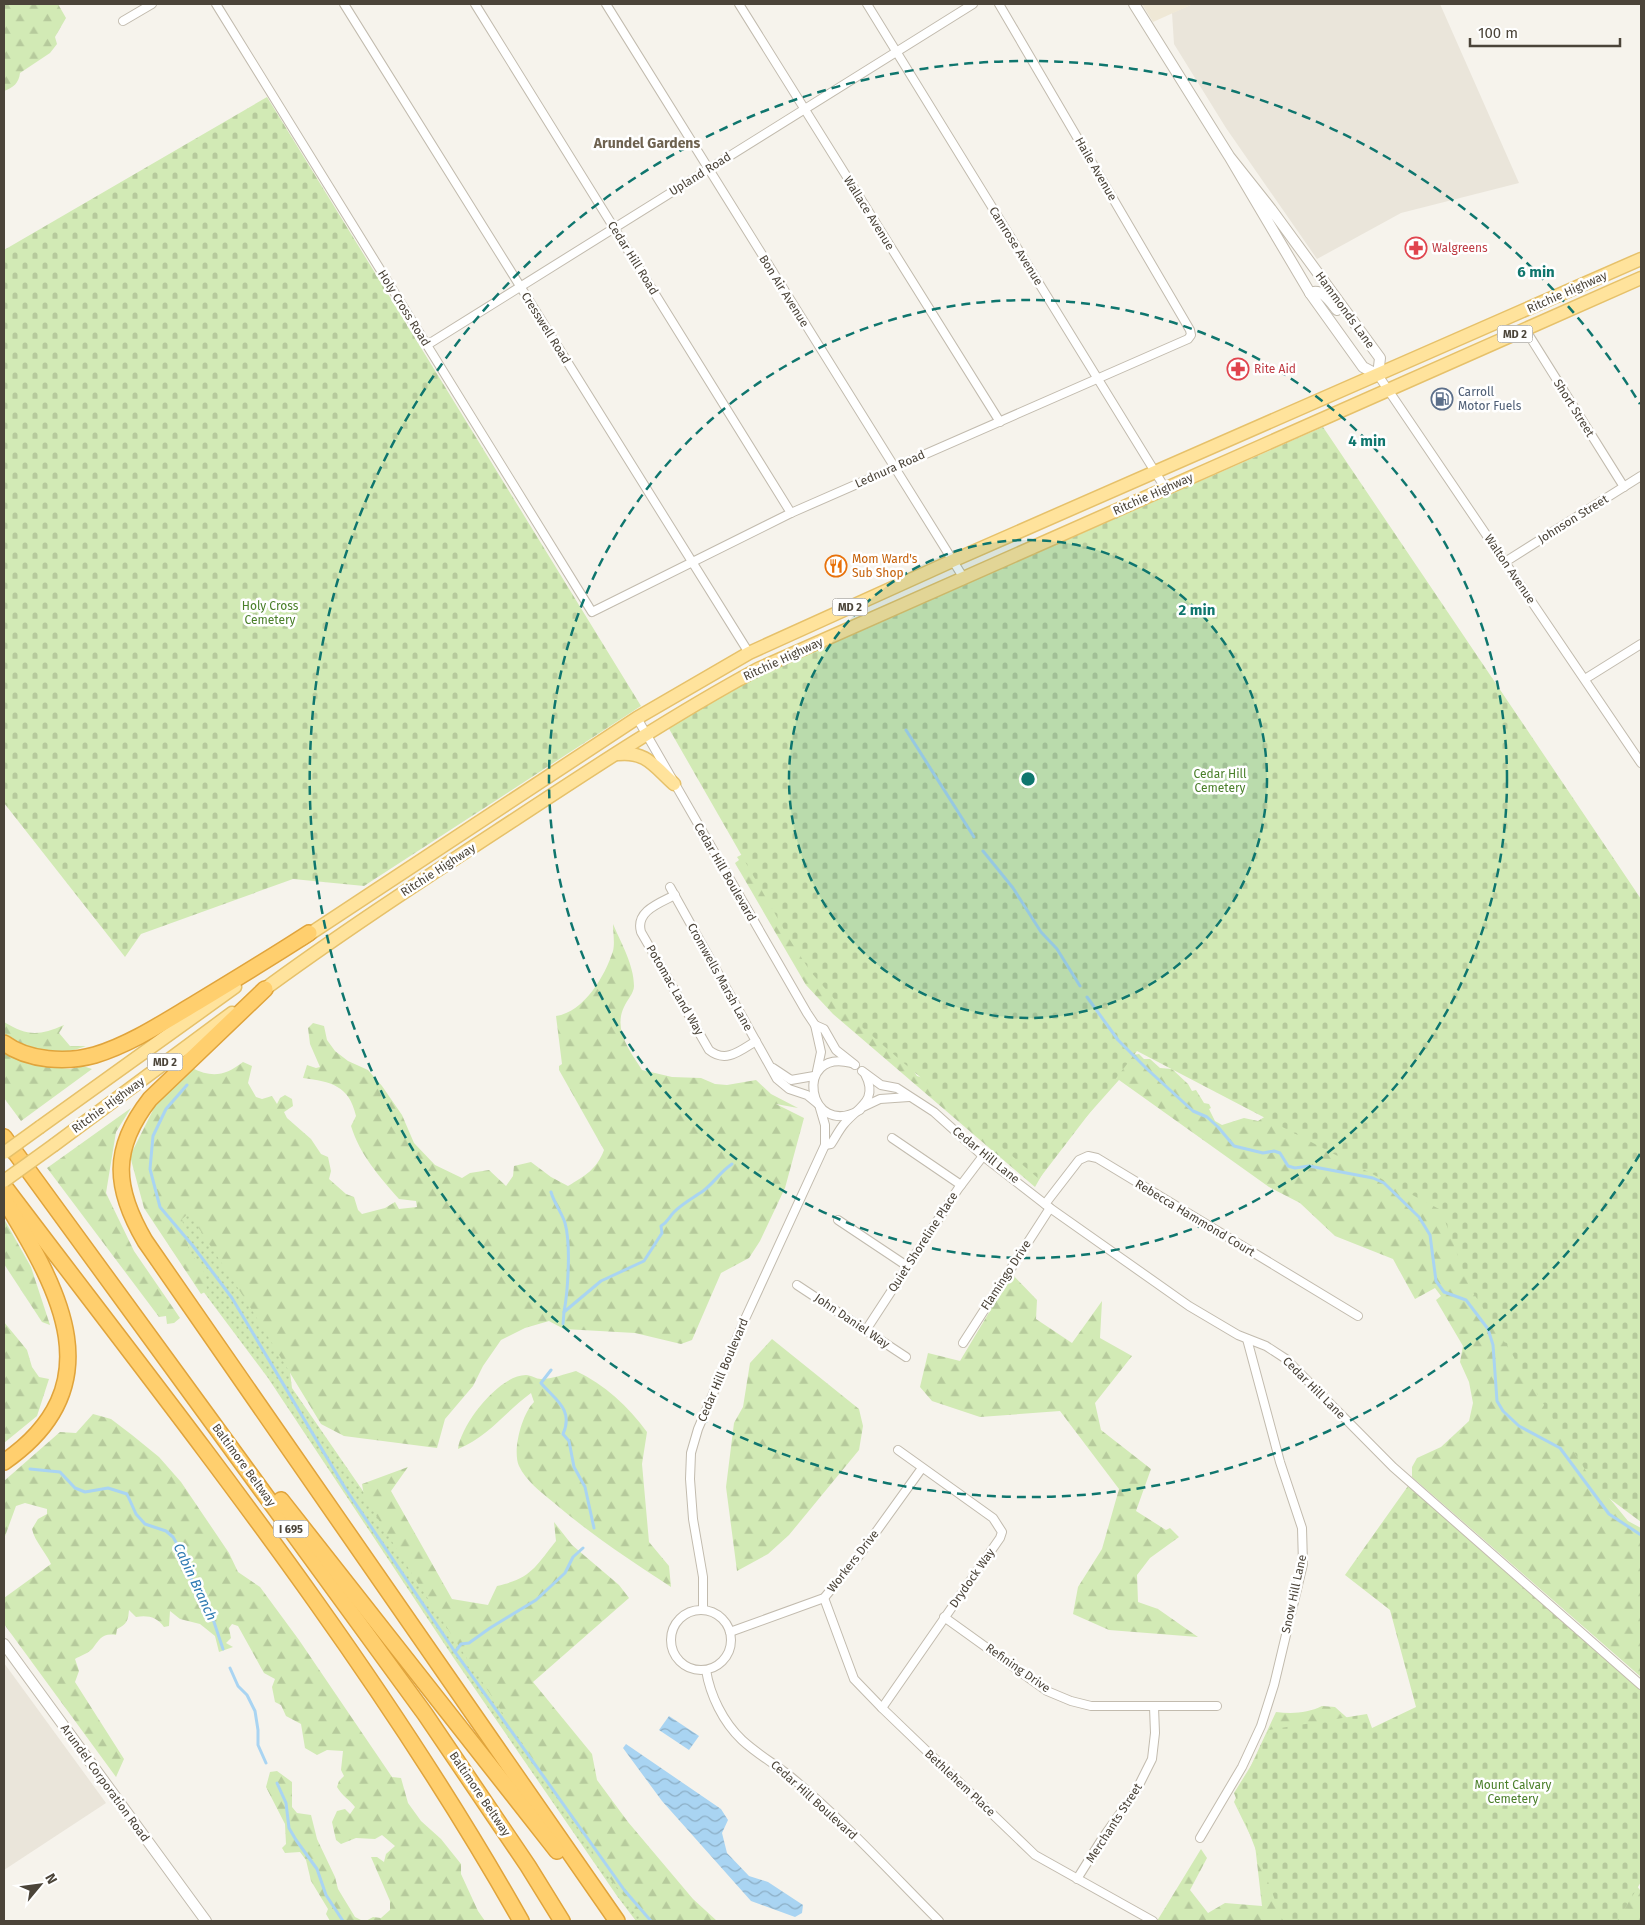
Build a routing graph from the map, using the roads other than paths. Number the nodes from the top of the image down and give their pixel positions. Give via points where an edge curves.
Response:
1 (152, 4) edge
2 (216, 4) edge
3 (344, 4) edge
4 (474, 4) edge
5 (606, 4) edge
6 (739, 4) edge
7 (867, 4) edge
8 (974, 4) edge
9 (999, 4) edge
10 (1134, 4) edge
11 (123, 21) dead end
12 (896, 50) junction
13 (804, 108) junction
14 (1229, 156) junction
15 (708, 169) junction
16 (614, 228) junction
17 (1277, 238) junction
18 (1641, 259) edge
19 (1641, 278) edge
20 (1324, 281) junction
21 (520, 285) junction
22 (1310, 293) junction
23 (1346, 314) junction
24 (1525, 329) junction
25 (1191, 335) joint
26 (427, 344) junction
27 (1378, 374) junction
28 (1097, 378) junction
29 (1389, 390) junction
30 (1000, 422) junction
31 (894, 467) junction
32 (1155, 473) junction
33 (1641, 476) edge
34 (1624, 487) junction
35 (1165, 488) junction
36 (791, 513) junction
37 (952, 561) junction
38 (692, 562) junction
39 (1505, 562) junction
40 (962, 577) junction
41 (592, 612) joint
42 (1641, 644) edge
43 (749, 653) junction
44 (1585, 680) junction
45 (636, 718) junction
46 (646, 735) junction
47 (615, 755) junction
48 (1641, 763) edge
49 (674, 784) junction
50 (670, 887) dead end
51 (675, 895) junction
52 (309, 934) junction
53 (264, 989) junction
54 (815, 1025) junction
55 (756, 1041) junction
56 (4, 1043) edge
57 (855, 1065) junction
58 (771, 1066) junction
59 (862, 1071) junction
60 (816, 1074) junction
61 (909, 1097) junction
62 (819, 1106) junction
63 (861, 1109) junction
64 (4, 1137) edge
65 (892, 1138) dead end
66 (825, 1145) junction
67 (4, 1153) edge
68 (982, 1156) junction
69 (4, 1182) edge
70 (961, 1185) junction
71 (4, 1186) edge
72 (4, 1200) edge
73 (1047, 1206) junction
74 (838, 1220) dead end
75 (907, 1266) junction
76 (797, 1284) dead end
77 (1358, 1316) dead end
78 (866, 1330) junction
79 (1247, 1339) junction
80 (963, 1344) dead end
81 (906, 1356) dead end
82 (195, 1396) junction
83 (898, 1450) dead end
84 (4, 1462) edge
85 (922, 1468) junction
86 (824, 1598) junction
87 (703, 1610) junction
88 (944, 1617) junction
89 (730, 1632) junction
90 (4, 1644) edge
91 (706, 1670) junction
92 (1641, 1684) edge
93 (1217, 1706) dead end
94 (1154, 1707) junction
95 (882, 1708) junction
96 (451, 1802) junction
97 (1200, 1838) dead end
98 (1077, 1879) junction
99 (1150, 1920) edge
100 (206, 1921) edge
101 (511, 1921) edge
102 (521, 1921) edge
103 (562, 1921) edge
104 (612, 1921) edge
105 (617, 1921) edge
106 (939, 1921) edge

1 - 11 street
2 - 26 street, Holy Cross Road
3 - 21 street, Cresswell Road
4 - 16 street, Cedar Hill Road
5 - 15 street, Bon Air Avenue
6 - 13 street, Wallace Avenue
7 - 12 street, Camrose Avenue
8 - 12 street, Upland Road
9 - 25 street, Haile Avenue
10 - 14 street, Hammonds Lane
12 - 13 street, Upland Road
12 - 28 street, Camrose Avenue
13 - 15 street, Upland Road
13 - 30 street, Wallace Avenue
14 - 17 street, Hammonds Lane
14 - 20 street, Hammonds Lane
15 - 16 street, Upland Road
15 - 31 street, Bon Air Avenue
16 - 21 street, Upland Road
16 - 36 street, Cedar Hill Road
17 - 20 street via 1288,243 1313,276
17 - 22 street, Hammonds Lane
18 - 27 main road, Ritchie Highway / MD 2
19 - 24 main road, Ritchie Highway / MD 2
20 - 23 street, Hammonds Lane
21 - 26 street, Upland Road
21 - 38 street, Cresswell Road
22 - 23 street via 1322,294 1339,312
22 - 27 street, Hammonds Lane via 1363,367
23 - 27 street, Hammonds Lane via 1380,358
24 - 29 main road, Ritchie Highway / MD 2
24 - 34 street, Short Street
25 - 28 street, Lednura Road
26 - 41 street, Holy Cross Road
27 - 29 street, Walton Avenue
27 - 32 main road, Ritchie Highway / MD 2
28 - 30 street, Lednura Road
28 - 32 street, Camrose Avenue
29 - 35 main road, Ritchie Highway / MD 2
29 - 39 street, Walton Avenue
30 - 31 street, Lednura Road
31 - 36 street, Lednura Road
31 - 37 street, Bon Air Avenue
32 - 35 street, Camrose Avenue
32 - 37 main road, Ritchie Highway / MD 2
33 - 34 street, Johnson Street
34 - 39 street, Johnson Street
35 - 40 main road, Ritchie Highway / MD 2
36 - 38 street, Lednura Road
37 - 40 street, Bon Air Avenue
37 - 43 main road, Ritchie Highway / MD 2
38 - 41 street, Lednura Road
38 - 43 street, Cresswell Road
39 - 44 street, Walton Avenue
40 - 46 main road, Ritchie Highway / MD 2 via 758,669
42 - 44 street
43 - 45 main road, Ritchie Highway / MD 2
44 - 48 street, Walton Avenue
45 - 46 street, Cedar Hill Boulevard
45 - 52 main road, Ritchie Highway / MD 2
46 - 47 main road, Ritchie Highway / MD 2
46 - 49 street, Cedar Hill Boulevard
47 - 49 main road via 631,753 644,756
47 - 53 main road, Ritchie Highway / MD 2 via 403,892
49 - 54 street, Cedar Hill Boulevard
50 - 51 street, Cromwells Marsh Lane
51 - 55 street, Cromwells Marsh Lane
51 - 55 street, Potomac Land Way via 644,914 641,932 709,1050 722,1057 729,1056
52 - 56 highway via 168,1019 95,1055 61,1060 42,1058
52 - 67 main road, Ritchie Highway / MD 2, bridge
53 - 69 main road, Ritchie Highway / MD 2, bridge
53 - 105 highway via 150,1099 138,1115 130,1128 122,1156 126,1204 145,1241
54 - 57 street, Cedar Hill Boulevard via 824,1029 836,1050
54 - 60 street, Cedar Hill Boulevard via 821,1052
55 - 58 street, Cromwells Marsh Lane
57 - 59 street, Cedar Hill Boulevard
57 - 60 street via 835,1061 822,1066
58 - 60 street, Cromwells Marsh Lane via 790,1080
58 - 62 street, Cromwells Marsh Lane via 777,1079
59 - 61 street, Cedar Hill Lane via 881,1085 896,1088
59 - 63 street via 869,1087 867,1100
60 - 62 street, Cedar Hill Boulevard via 812,1092
61 - 63 street via 880,1099
61 - 68 street, Cedar Hill Lane via 934,1112
62 - 63 street via 829,1114 842,1117
62 - 66 street, Cedar Hill Boulevard via 825,1124
63 - 66 street, Cedar Hill Boulevard via 844,1124 831,1144
64 - 82 highway, Baltimore Beltway / I 695
65 - 70 street
66 - 87 street, Cedar Hill Boulevard via 741,1327 691,1453 693,1519 704,1577
68 - 70 street, Quiet Shoreline Place
68 - 73 street, Cedar Hill Lane
70 - 75 street, Quiet Shoreline Place
71 - 96 highway, Baltimore Beltway / I 695 via 314,1600
72 - 84 highway via 56,1295 68,1344 64,1387 48,1421 21,1450
73 - 77 street, Rebecca Hammond Court via 1079,1160 1088,1156 1097,1158
73 - 79 street, Cedar Hill Lane via 1202,1315
73 - 80 street, Flamingo Drive
74 - 75 street
75 - 78 street, Quiet Shoreline Place
76 - 78 street, John Daniel Way
78 - 81 street, John Daniel Way
79 - 92 street, Cedar Hill Lane via 1286,1358 1393,1467
79 - 97 street, Snow Hill Lane via 1280,1462 1302,1528 1303,1564 1261,1726 1242,1767
82 - 103 highway, Baltimore Beltway / I 695 via 431,1722
82 - 104 highway via 311,1536
83 - 85 street, Drydock Way
85 - 86 street, Workers Drive via 858,1558
85 - 88 street, Drydock Way via 994,1518 1002,1532
86 - 89 street, Workers Drive
86 - 95 street, Bethlehem Place via 854,1679
87 - 89 street via 717,1614
87 - 91 street via 690,1611 682,1616 672,1632 671,1642 678,1659 685,1666
88 - 94 street, Refining Drive via 1047,1691 1091,1706
88 - 95 street, Drydock Way
89 - 91 street via 731,1647 727,1656
90 - 100 street, Arundel Corporation Road
91 - 106 street, Cedar Hill Boulevard via 708,1686 718,1706 742,1740 792,1777
93 - 94 street, Refining Drive
94 - 98 street, Merchants Street via 1152,1759 1136,1791
95 - 98 street, Bethlehem Place via 1035,1856
96 - 101 highway
96 - 102 highway, Baltimore Beltway / I 695
98 - 99 street, Bethlehem Place

